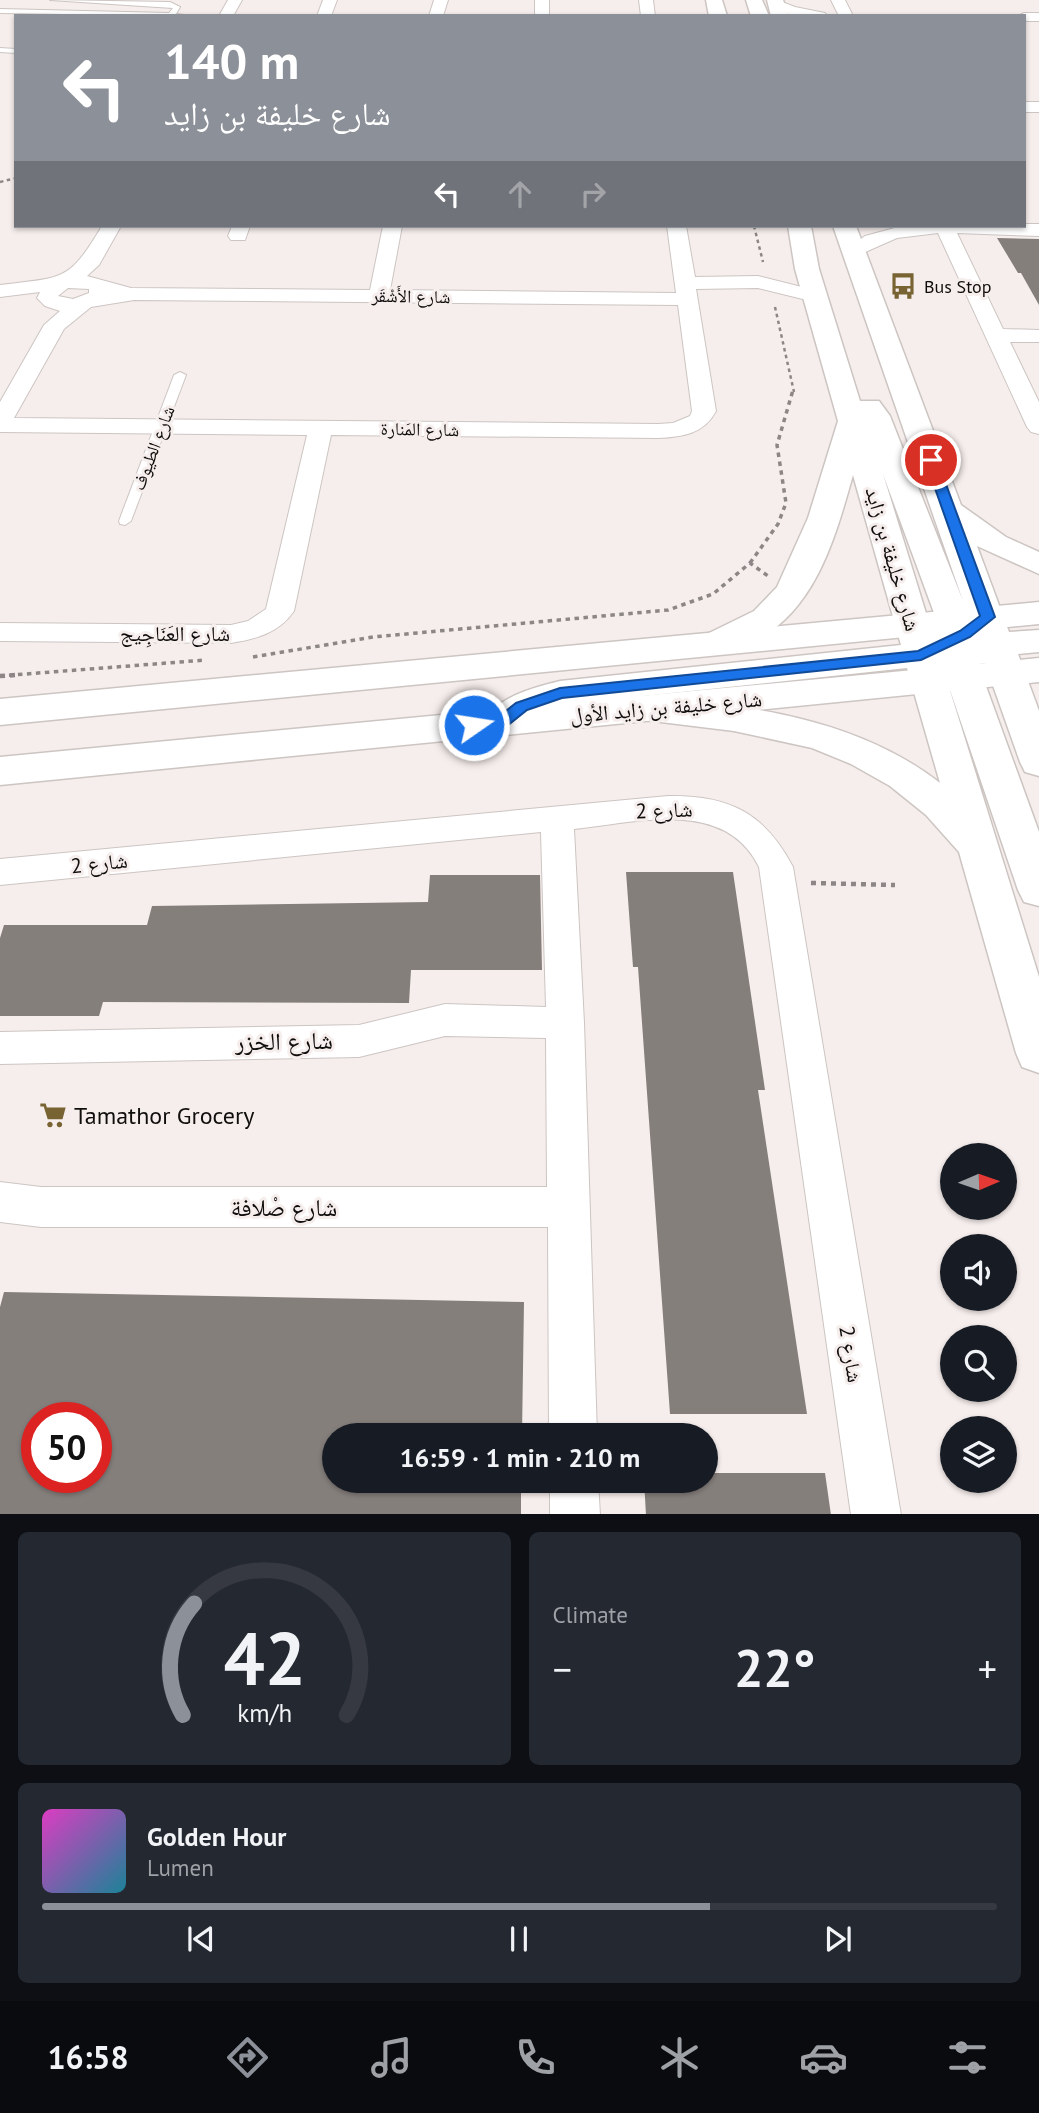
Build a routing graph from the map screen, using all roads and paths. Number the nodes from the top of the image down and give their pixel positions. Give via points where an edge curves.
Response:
1 (53, 0) edge
2 (777, 7) edge
3 (0, 11) edge
4 (128, 14) edge
5 (172, 14) edge
6 (806, 14) edge
7 (110, 228) edge
8 (393, 228) edge
9 (677, 228) edge
10 (754, 228) edge
11 (788, 228) edge
12 (799, 228) edge
13 (945, 228) edge
14 (1039, 230) edge
15 (849, 238) edge
16 (807, 269) junction
17 (64, 283) junction
18 (767, 283) junction
19 (90, 287) junction
20 (6, 291) edge
21 (687, 291) junction
22 (379, 296) junction
23 (815, 296) junction
24 (50, 301) junction
25 (55, 325) junction
26 (997, 335) junction
27 (1039, 336) edge
28 (180, 375) dead end
29 (848, 405) junction
30 (0, 424) edge
31 (1039, 425) edge
32 (161, 426) junction
33 (321, 428) junction
34 (950, 512) junction
35 (125, 521) dead end
36 (750, 563) junction
37 (1039, 564) edge
38 (791, 594) junction
39 (1039, 613) edge
40 (0, 632) edge
41 (1039, 641) edge
42 (716, 643) junction
43 (966, 651) edge
44 (244, 657) dead end
45 (218, 659) dead end
46 (0, 676) edge
47 (640, 709) junction
48 (0, 712) edge
49 (502, 722) junction
50 (1039, 762) edge
51 (0, 771) edge
52 (557, 819) junction
53 (981, 854) junction
54 (0, 872) edge
55 (778, 883) junction
56 (895, 885) dead end
57 (1039, 890) edge
58 (565, 1023) junction
59 (0, 1048) edge
60 (1039, 1053) edge
61 (0, 1202) edge
62 (567, 1207) junction
63 (573, 1423) edge
64 (574, 1493) edge
65 (575, 1514) edge
66 (876, 1514) edge

1 - 5 lane via 170,4 177,8
2 - 6 street
3 - 4 lane
7 - 19 street
8 - 22 street
9 - 21 street, شارع المَنارة
10 - 18 path
11 - 16 main road
12 - 16 main road, شارع خليفة بن زايد
13 - 14 street
13 - 15 street
13 - 26 street
15 - 34 main road, شارع خليفة بن زايد
16 - 23 main road, شارع خليفة بن زايد
17 - 19 street
17 - 20 street
17 - 24 street via 48,292
18 - 21 street via 728,281
18 - 23 street
18 - 36 path via 794,394 777,445 786,503 778,524
19 - 22 street, شارع الأَشْقَر via 134,294
19 - 24 street via 66,305
19 - 25 street
20 - 24 street
21 - 22 street, شارع الأَشْقَر
21 - 33 street, شارع المَنارة via 704,411 699,421 685,428
23 - 29 main road, شارع خليفة بن زايد
24 - 25 street
25 - 30 street
26 - 27 street
26 - 31 street
28 - 32 lane, شارع الطيوف
29 - 38 main road via 830,499
29 - 43 main road, شارع خليفة بن زايد
29 - 43 main road via 866,404 876,415
30 - 32 street, شارع المَنارة
32 - 33 street, شارع المَنارة
32 - 35 lane, شارع الطيوف
33 - 40 street, شارع العَنَاجِيج via 280,611 269,622 231,634
34 - 37 main road via 995,544
34 - 43 main road, شارع خليفة بن زايد
36 - 38 path
36 - 44 path via 714,595 667,610 373,637
38 - 42 main road via 769,617
39 - 43 main road, شارع خليفة بن زايد الأول
41 - 43 main road
42 - 43 main road, شارع خليفة بن زايد الأول
42 - 48 main road, شارع خليفة بن زايد الأول
43 - 47 main road, شارع خليفة بن زايد الأول
43 - 49 main road via 560,693 521,706
43 - 50 main road, شارع خليفة بن زايد
43 - 53 main road, شارع خليفة بن زايد
43 - 57 main road
45 - 46 path
47 - 49 main road, شارع خليفة بن زايد الأول
47 - 53 main road via 754,719 853,750 896,771 928,795
49 - 51 main road, شارع خليفة بن زايد الأول
52 - 54 street, شارع 2
52 - 55 street, شارع 2 via 684,807 716,812 760,839 770,852
52 - 58 street
53 - 60 main road, شارع خليفة بن زايد
55 - 56 path
55 - 66 street, شارع 2
58 - 59 street, شارع الخزر via 445,1020 359,1041
58 - 62 street
61 - 62 street, شارع صْلافة via 55,1207
62 - 63 street
64 - 65 street

